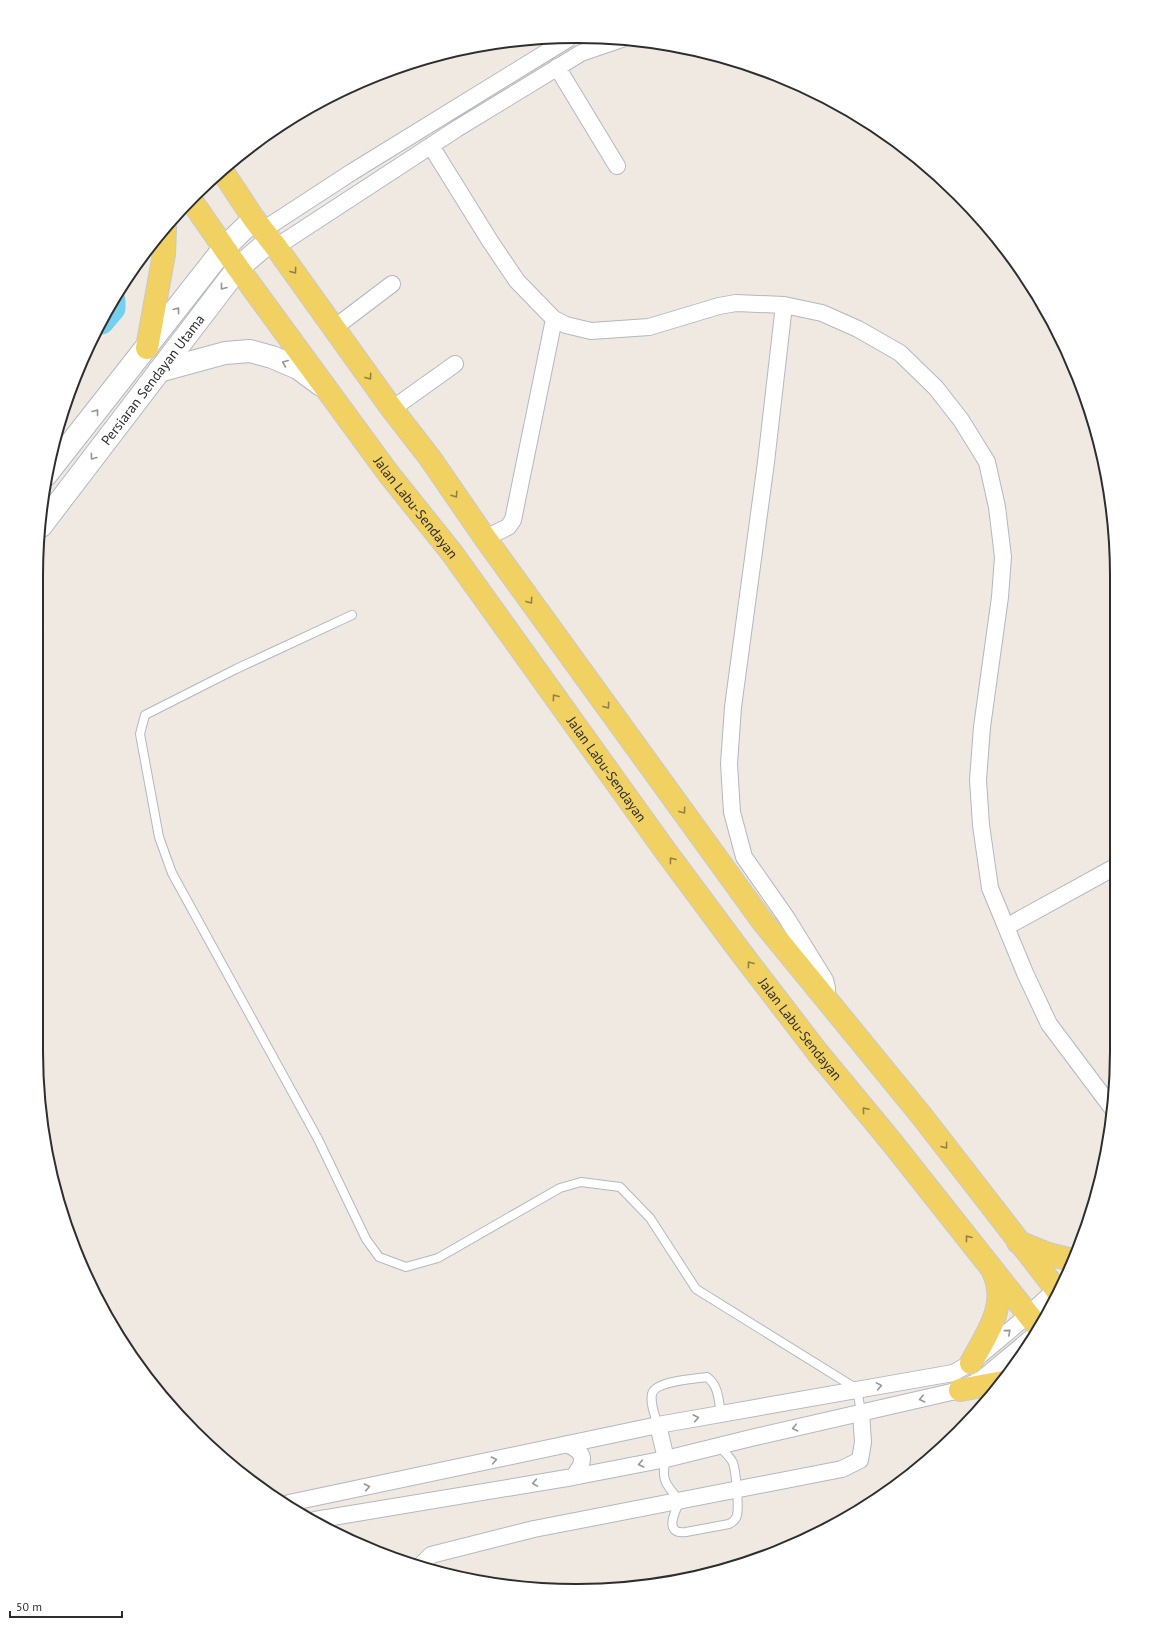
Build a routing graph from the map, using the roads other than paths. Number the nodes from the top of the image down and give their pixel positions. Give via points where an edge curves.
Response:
1 (561, 43) edge
2 (608, 44) edge
3 (557, 67) junction
4 (431, 146) junction
5 (617, 166) dead end
6 (225, 175) edge
7 (194, 205) edge
8 (266, 234) junction
9 (165, 238) edge
10 (224, 248) junction
11 (238, 268) junction
12 (392, 284) dead end
13 (784, 305) junction
14 (554, 319) junction
15 (334, 328) junction
16 (147, 348) junction
17 (455, 364) dead end
18 (159, 371) junction
19 (330, 392) junction
20 (392, 409) junction
21 (55, 464) edge
22 (47, 519) edge
23 (485, 538) junction
24 (352, 615) dead end
25 (1110, 869) edge
26 (1006, 927) junction
27 (826, 999) junction
28 (1107, 1101) edge
29 (1018, 1242) junction
30 (1067, 1259) edge
31 (992, 1269) junction
32 (1055, 1286) edge
33 (1043, 1309) edge
34 (1033, 1321) edge
35 (1020, 1347) edge
36 (971, 1363) junction
37 (993, 1384) edge
38 (857, 1390) junction
39 (960, 1390) junction
40 (861, 1412) junction
41 (721, 1413) junction
42 (658, 1425) junction
43 (567, 1444) junction
44 (719, 1446) junction
45 (666, 1459) junction
46 (573, 1477) junction
47 (736, 1490) junction
48 (680, 1501) junction
49 (293, 1502) edge
50 (322, 1519) edge
51 (424, 1562) edge

1 - 8 street via 352,172
2 - 3 street via 581,53
3 - 4 street
3 - 5 street
4 - 8 street
4 - 14 street via 517,281
6 - 8 main road
7 - 10 main road, Jalan Labu-Sendayan
8 - 10 main road, Persiaran Sendayan Utama
8 - 11 main road, Persiaran Sendayan Utama
8 -> 15 main road
9 - 16 main road
10 - 11 main road, Jalan Labu-Sendayan
16 -> 10 main road, Persiaran Sendayan Utama
11 -> 18 main road, Persiaran Sendayan Utama
11 - 19 main road, Jalan Labu-Sendayan
12 - 15 street
13 - 14 street via 736,303 649,327 590,331 566,326
13 - 26 street via 822,313 858,329 900,353 936,388 961,420 987,462 997,507 1003,557 978,780 990,888
13 - 27 street via 733,707 729,764 732,812 744,857 786,917 827,983
14 - 23 street via 513,520 508,527
15 -> 20 main road
21 -> 16 main road, Persiaran Sendayan Utama
17 - 20 street
19 -> 18 main road via 298,368 272,357 250,352 225,353
18 -> 22 main road, Persiaran Sendayan Utama
31 -> 19 main road, Jalan Labu-Sendayan via 818,1053 744,956 452,553 388,474
20 -> 23 main road via 430,458
23 -> 27 main road via 764,922
24 - 38 lane via 145,715 140,734 159,837 172,873 318,1139 366,1239 379,1257 406,1267 438,1258 560,1188 581,1182 620,1187 650,1218 696,1289
25 - 26 street
26 - 28 street via 1024,973 1049,1024
27 -> 29 main road via 921,1115
29 - 30 main road
29 - 32 main road
31 - 34 main road, Jalan Labu-Sendayan
31 - 36 main road via 1000,1296 998,1310
33 - 34 street
36 -> 34 street
35 - 39 street via 983,1378
38 -> 36 street via 953,1373
37 - 39 main road
38 - 40 lane
38 - 41 street
39 -> 40 street
40 -> 44 street
40 - 47 street via 863,1442 860,1460 842,1469
42 -> 41 street
41 - 42 lane via 716,1388 713,1381 707,1377 662,1384 654,1389 652,1395 652,1406
42 - 43 street
42 - 45 street
43 - 46 street via 578,1449 582,1458 581,1466
49 -> 43 street
44 - 45 street
44 - 47 lane via 732,1461
45 -> 46 street
45 - 48 lane via 663,1476 667,1486
46 -> 50 street
47 - 48 street
47 - 48 lane via 738,1510 733,1522 729,1524 680,1533 672,1524
48 - 51 street via 520,1532 432,1555

